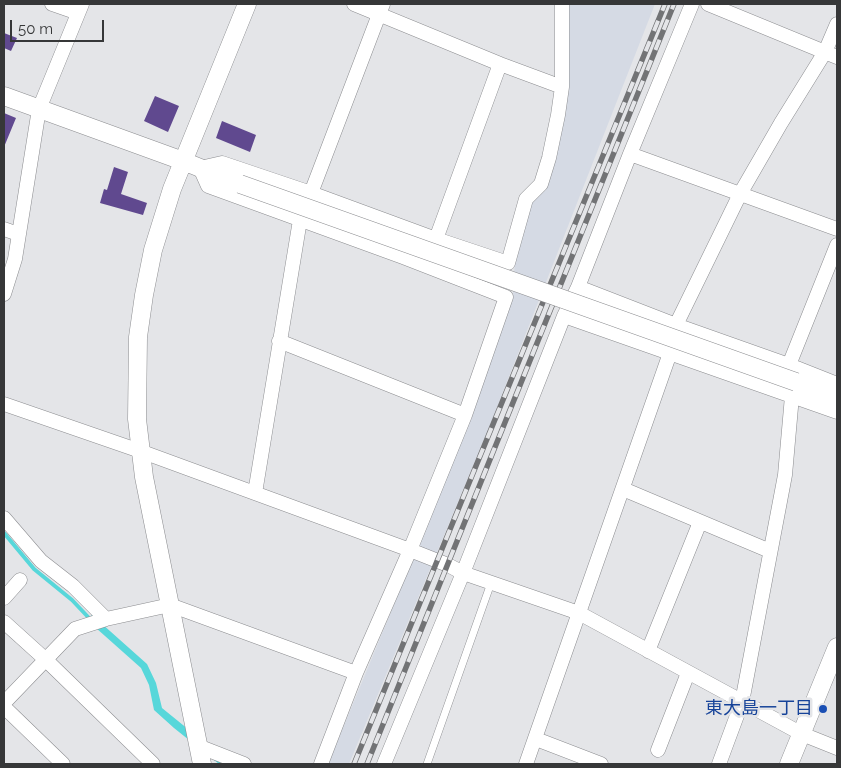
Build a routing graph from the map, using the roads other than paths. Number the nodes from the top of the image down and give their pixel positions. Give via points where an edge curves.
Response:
1 (52, 4) edge
2 (247, 4) edge
3 (354, 4) edge
4 (562, 4) edge
5 (692, 4) edge
6 (708, 4) edge
7 (80, 9) edge
8 (381, 9) edge
9 (837, 24) edge
10 (831, 54) edge
11 (500, 64) junction
12 (562, 87) junction
13 (4, 96) edge
14 (40, 109) junction
15 (630, 154) junction
16 (183, 161) junction
17 (200, 168) junction
18 (311, 193) junction
19 (740, 194) junction
20 (300, 220) junction
21 (4, 229) edge
22 (837, 229) edge
23 (18, 234) junction
24 (436, 239) junction
25 (837, 244) edge
26 (578, 287) junction
27 (4, 294) edge
28 (564, 316) junction
29 (676, 325) junction
30 (280, 341) junction
31 (670, 353) junction
32 (789, 365) junction
33 (837, 384) edge
34 (794, 389) junction
35 (837, 397) edge
36 (4, 404) edge
37 (837, 412) edge
38 (465, 414) junction
39 (140, 451) junction
40 (623, 489) junction
41 (255, 494) junction
42 (4, 518) edge
43 (700, 522) junction
44 (410, 550) junction
45 (770, 551) junction
46 (463, 573) junction
47 (20, 580) dead end
48 (491, 583) junction
49 (4, 598) edge
50 (170, 605) junction
51 (579, 613) junction
52 (106, 619) junction
53 (4, 622) edge
54 (837, 647) edge
55 (648, 651) junction
56 (45, 659) junction
57 (356, 673) junction
58 (688, 673) junction
59 (742, 702) junction
60 (4, 705) edge
61 (802, 734) junction
62 (536, 738) junction
63 (198, 746) junction
64 (837, 748) edge
65 (658, 750) dead end
66 (63, 764) edge
67 (153, 764) edge
68 (202, 764) edge
69 (244, 764) edge
70 (321, 764) edge
71 (384, 764) edge
72 (427, 764) edge
73 (526, 764) edge
74 (601, 764) edge
75 (719, 764) edge
76 (789, 764) edge

1 - 7 street
2 - 16 street
3 - 8 street
4 - 12 street
5 - 15 street
6 - 10 street
7 - 14 street
8 - 11 street
8 - 18 street
9 - 10 street
10 - 19 street via 781,123
11 - 12 street
11 - 24 street
12 - 24 street via 549,158 541,184 526,199 508,263
13 - 14 street
14 - 16 street
14 - 23 street
15 - 19 street
15 - 26 street
16 - 17 street
16 - 39 street via 153,250 144,295 137,376
17 - 18 street via 222,163
17 - 20 street via 208,186
17 - 34 street, bridge
18 - 24 street
19 - 22 street
19 - 29 street
20 - 30 street
20 - 38 street via 506,297
21 - 23 street
23 - 27 street via 15,259
25 - 32 street
26 - 28 street
26 - 29 street
28 - 31 street
28 - 46 street
29 - 32 street
30 - 38 street
30 - 41 street
31 - 34 street
31 - 40 street
32 - 33 street
34 - 35 street
34 - 37 street
34 - 45 street via 785,475
36 - 39 street
38 - 44 street
39 - 41 street
39 - 50 street
40 - 43 street
40 - 51 street
41 - 44 street
42 - 52 street via 41,561 73,586
43 - 45 street
43 - 55 street
44 - 46 street
44 - 57 street
45 - 59 street
46 - 48 street
46 - 71 street
47 - 49 street
48 - 51 street
48 - 72 lane
50 - 52 street
50 - 57 street
50 - 63 street
51 - 55 street
51 - 62 street
52 - 56 street via 75,629
53 - 56 street
54 - 61 street
55 - 58 street
56 - 60 street
56 - 67 street
57 - 70 street
58 - 59 street
58 - 65 street
59 - 61 street
59 - 75 street
60 - 66 street
61 - 64 street
61 - 76 street
62 - 73 street
62 - 74 street
63 - 68 street
63 - 69 street

